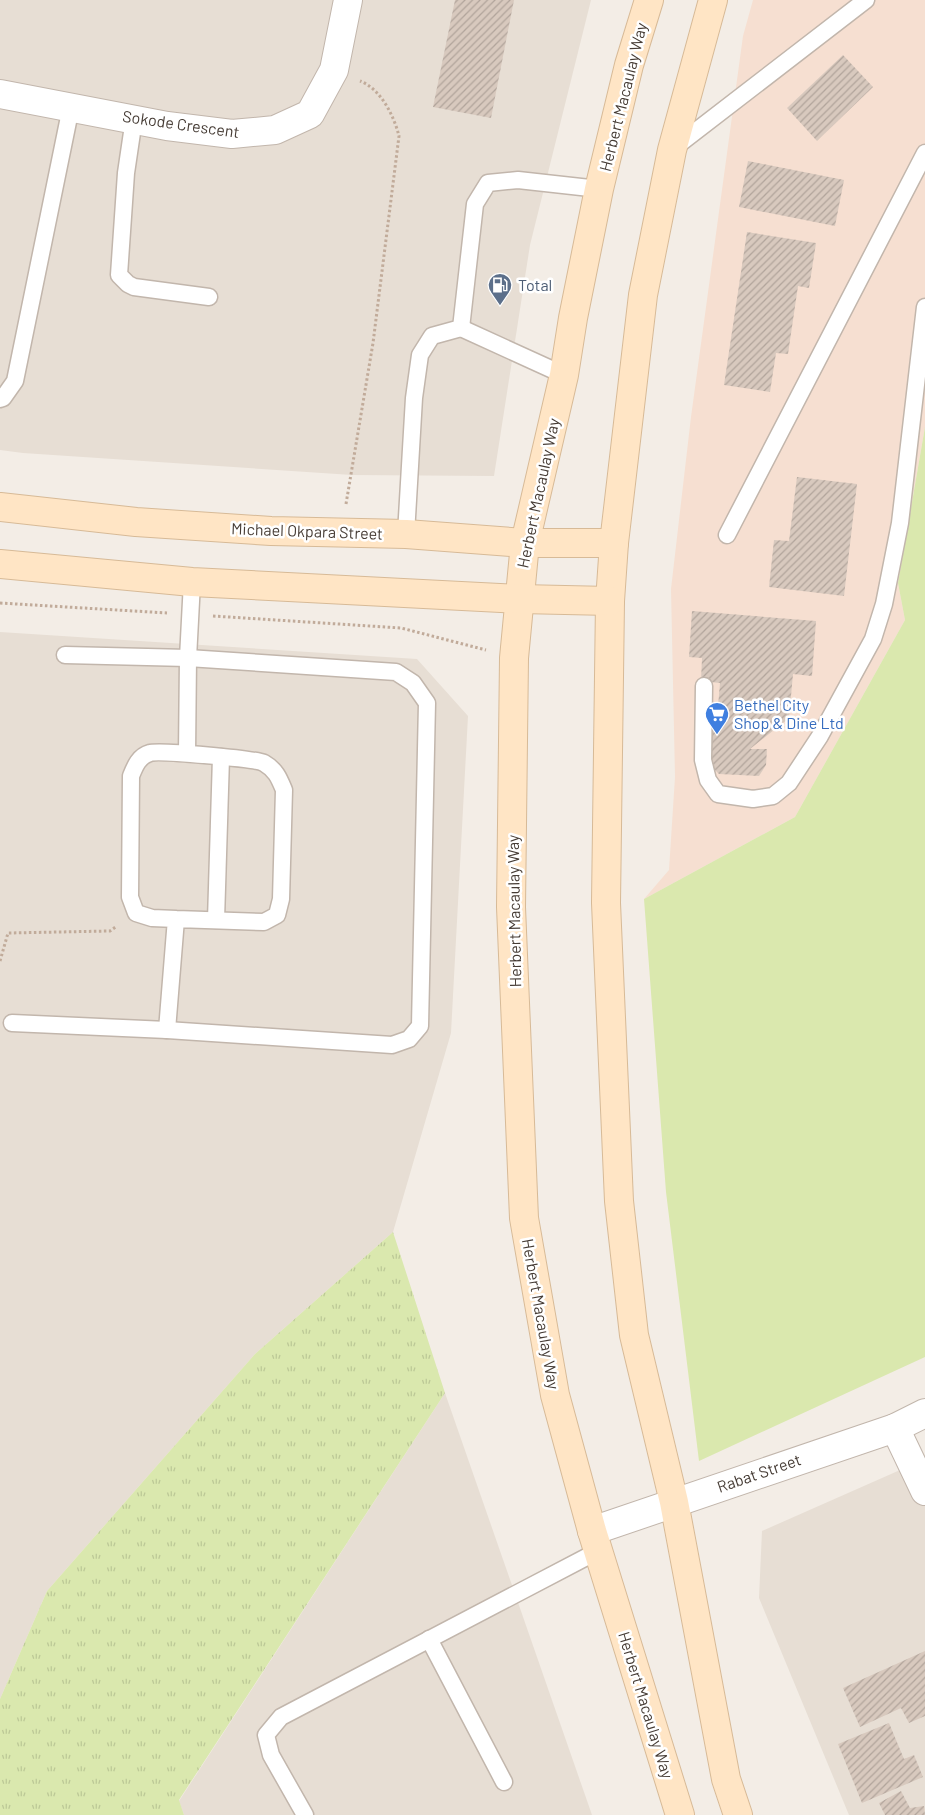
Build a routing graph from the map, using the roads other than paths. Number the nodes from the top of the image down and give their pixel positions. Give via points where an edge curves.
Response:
1 (348, 0) edge
2 (649, 0) edge
3 (713, 0) edge
4 (866, 0) edge
5 (0, 94) edge
6 (71, 107) junction
7 (134, 119) junction
8 (672, 150) junction
9 (925, 153) edge
10 (600, 189) junction
11 (209, 297) dead end
12 (925, 306) edge
13 (461, 328) junction
14 (564, 375) junction
15 (0, 399) edge
16 (0, 507) edge
17 (406, 534) junction
18 (727, 534) dead end
19 (525, 543) junction
20 (614, 543) junction
21 (0, 564) edge
22 (192, 582) junction
23 (520, 599) junction
24 (610, 601) junction
25 (65, 654) dead end
26 (188, 658) junction
27 (704, 686) dead end
28 (187, 753) junction
29 (221, 757) junction
30 (176, 919) junction
31 (216, 920) junction
32 (12, 1023) dead end
33 (167, 1030) junction
34 (925, 1413) edge
35 (895, 1428) junction
36 (925, 1491) edge
37 (674, 1502) junction
38 (595, 1541) junction
39 (430, 1639) junction
40 (504, 1782) dead end
41 (306, 1815) edge
42 (680, 1815) edge
43 (738, 1815) edge

1 - 7 street, Sokode Crescent via 334,70 310,114 276,130 232,134
2 - 10 main road, Herbert Macaulay Way via 629,65
3 - 8 main road
4 - 8 lane
5 - 6 street, Sokode Crescent
6 - 7 street, Sokode Crescent
6 - 15 lane via 15,381
7 - 11 lane via 126,174 119,275 134,287
8 - 20 main road via 643,295
9 - 18 lane
10 - 13 lane via 518,180 488,183 475,204
10 - 14 main road, Herbert Macaulay Way
12 - 27 lane via 900,523 884,604 873,639 820,736 789,783 773,796 753,799 718,794 708,780 703,760
13 - 14 lane
13 - 17 lane via 432,336 420,355 414,398
14 - 19 main road, Herbert Macaulay Way
16 - 17 main road, Michael Okpara Street via 272,532
17 - 19 main road, Michael Okpara Street
19 - 20 main road, Michael Okpara Street
19 - 23 main road, Herbert Macaulay Way
20 - 24 main road
21 - 22 main road
22 - 23 main road
22 - 26 lane
23 - 24 main road
23 - 38 main road, Herbert Macaulay Way via 514,658 511,907 524,1218 555,1395
24 - 37 main road via 606,903 619,1201 634,1335
25 - 26 lane
26 - 28 lane
26 - 33 lane via 396,672 413,683 427,703 420,1026 409,1039 392,1045
28 - 29 lane
28 - 30 lane via 150,752 138,760 131,776 130,897 136,913 152,918
29 - 31 lane
29 - 31 lane via 262,762 278,774 284,790 281,899 277,915 264,922
30 - 31 lane
30 - 33 lane
32 - 33 lane
34 - 35 street, Rabat Street
35 - 36 street
35 - 37 street, Rabat Street
37 - 38 street, Rabat Street
37 - 43 main road via 726,1779
38 - 39 lane
38 - 42 main road, Herbert Macaulay Way
39 - 40 lane
39 - 41 lane via 281,1717 266,1735 271,1754

